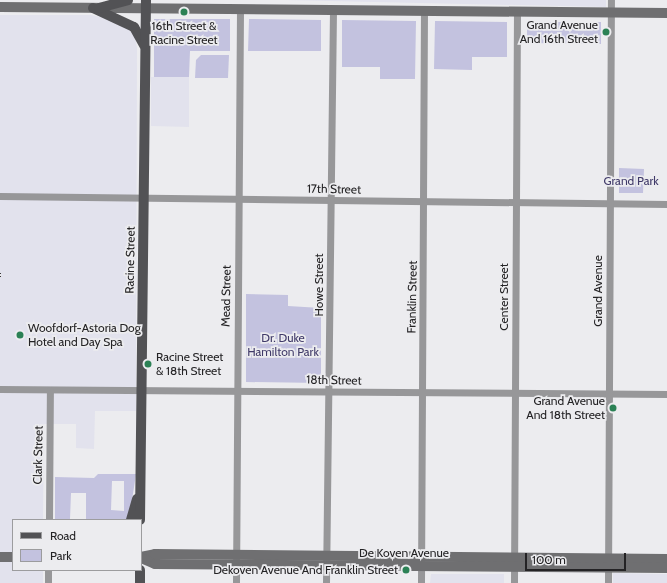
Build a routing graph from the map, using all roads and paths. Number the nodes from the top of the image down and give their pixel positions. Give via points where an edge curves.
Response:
1 (128, 0) edge
2 (611, 0) edge
3 (55, 4) edge
4 (146, 4) edge
5 (0, 7) edge
6 (96, 8) junction
7 (240, 10) junction
8 (333, 11) junction
9 (424, 12) junction
10 (517, 12) junction
11 (611, 13) junction
12 (667, 13) edge
13 (145, 48) junction
14 (0, 196) edge
15 (144, 198) junction
16 (238, 199) junction
17 (331, 200) junction
18 (424, 201) junction
19 (515, 202) junction
20 (610, 203) junction
21 (667, 204) edge
22 (0, 389) edge
23 (50, 390) junction
24 (236, 390) junction
25 (142, 391) junction
26 (329, 392) junction
27 (422, 392) junction
28 (513, 393) junction
29 (608, 394) junction
30 (667, 394) edge
31 (140, 487) junction
32 (49, 519) edge
33 (131, 519) edge
34 (140, 519) edge
35 (0, 557) edge
36 (12, 557) edge
37 (142, 558) edge
38 (667, 559) edge
39 (236, 560) junction
40 (326, 561) junction
41 (422, 561) junction
42 (515, 562) junction
43 (608, 563) junction
44 (667, 568) edge
45 (48, 571) edge
46 (140, 571) edge
47 (48, 583) edge
48 (140, 583) edge
49 (236, 583) edge
50 (326, 583) edge
51 (422, 583) edge
52 (514, 583) edge
53 (608, 583) edge

1 - 6 main road
2 - 11 street, Grand Avenue
3 - 5 street
3 - 6 street
4 - 6 street
4 - 7 street
4 - 13 main road, Racine Street
6 - 13 main road via 134,27
7 - 8 street
7 - 16 street, Mead Street
8 - 9 street
8 - 17 street, Howe Street
9 - 10 street
9 - 18 street, Franklin Street
10 - 11 street
10 - 19 street, Center Street
11 - 12 street
11 - 20 street, Grand Avenue
13 - 15 main road, Racine Street
14 - 15 street, 17th Street
15 - 16 street, 17th Street
15 - 25 main road, Racine Street
16 - 17 street, 17th Street
16 - 24 street, Mead Street
17 - 18 street, 17th Street
17 - 26 street, Howe Street
18 - 19 street, 17th Street
18 - 27 street, Franklin Street
19 - 20 street, 17th Street
19 - 28 street, Center Street
20 - 21 street, 17th Street
20 - 29 street, Grand Avenue
22 - 23 street, 18th Street
23 - 25 street, 18th Street
23 - 32 street, Clark Street
24 - 25 street, 18th Street
24 - 26 street, 18th Street
24 - 39 street, Mead Street
25 - 31 main road, Racine Street
26 - 27 street, 18th Street
26 - 40 street, Howe Street
27 - 28 street, 18th Street
27 - 41 street, Franklin Street
28 - 29 street, 18th Street
28 - 42 street, Center Street
29 - 30 street, 18th Street
29 - 43 street, Grand Avenue
31 - 33 main road
31 - 34 main road, Racine Street
35 - 36 street
37 - 39 street, De Koven Avenue via 154,564
38 - 43 street, De Koven Avenue
39 - 40 street, De Koven Avenue
39 - 49 street, Mead Street
40 - 41 street, De Koven Avenue
40 - 50 street, Howe Street
41 - 42 street, De Koven Avenue
41 - 51 street, Franklin Street
42 - 43 street, De Koven Avenue
42 - 52 street, Center Street
43 - 44 street, De Koven Avenue
43 - 53 street, Grand Avenue
45 - 47 street
46 - 48 main road

